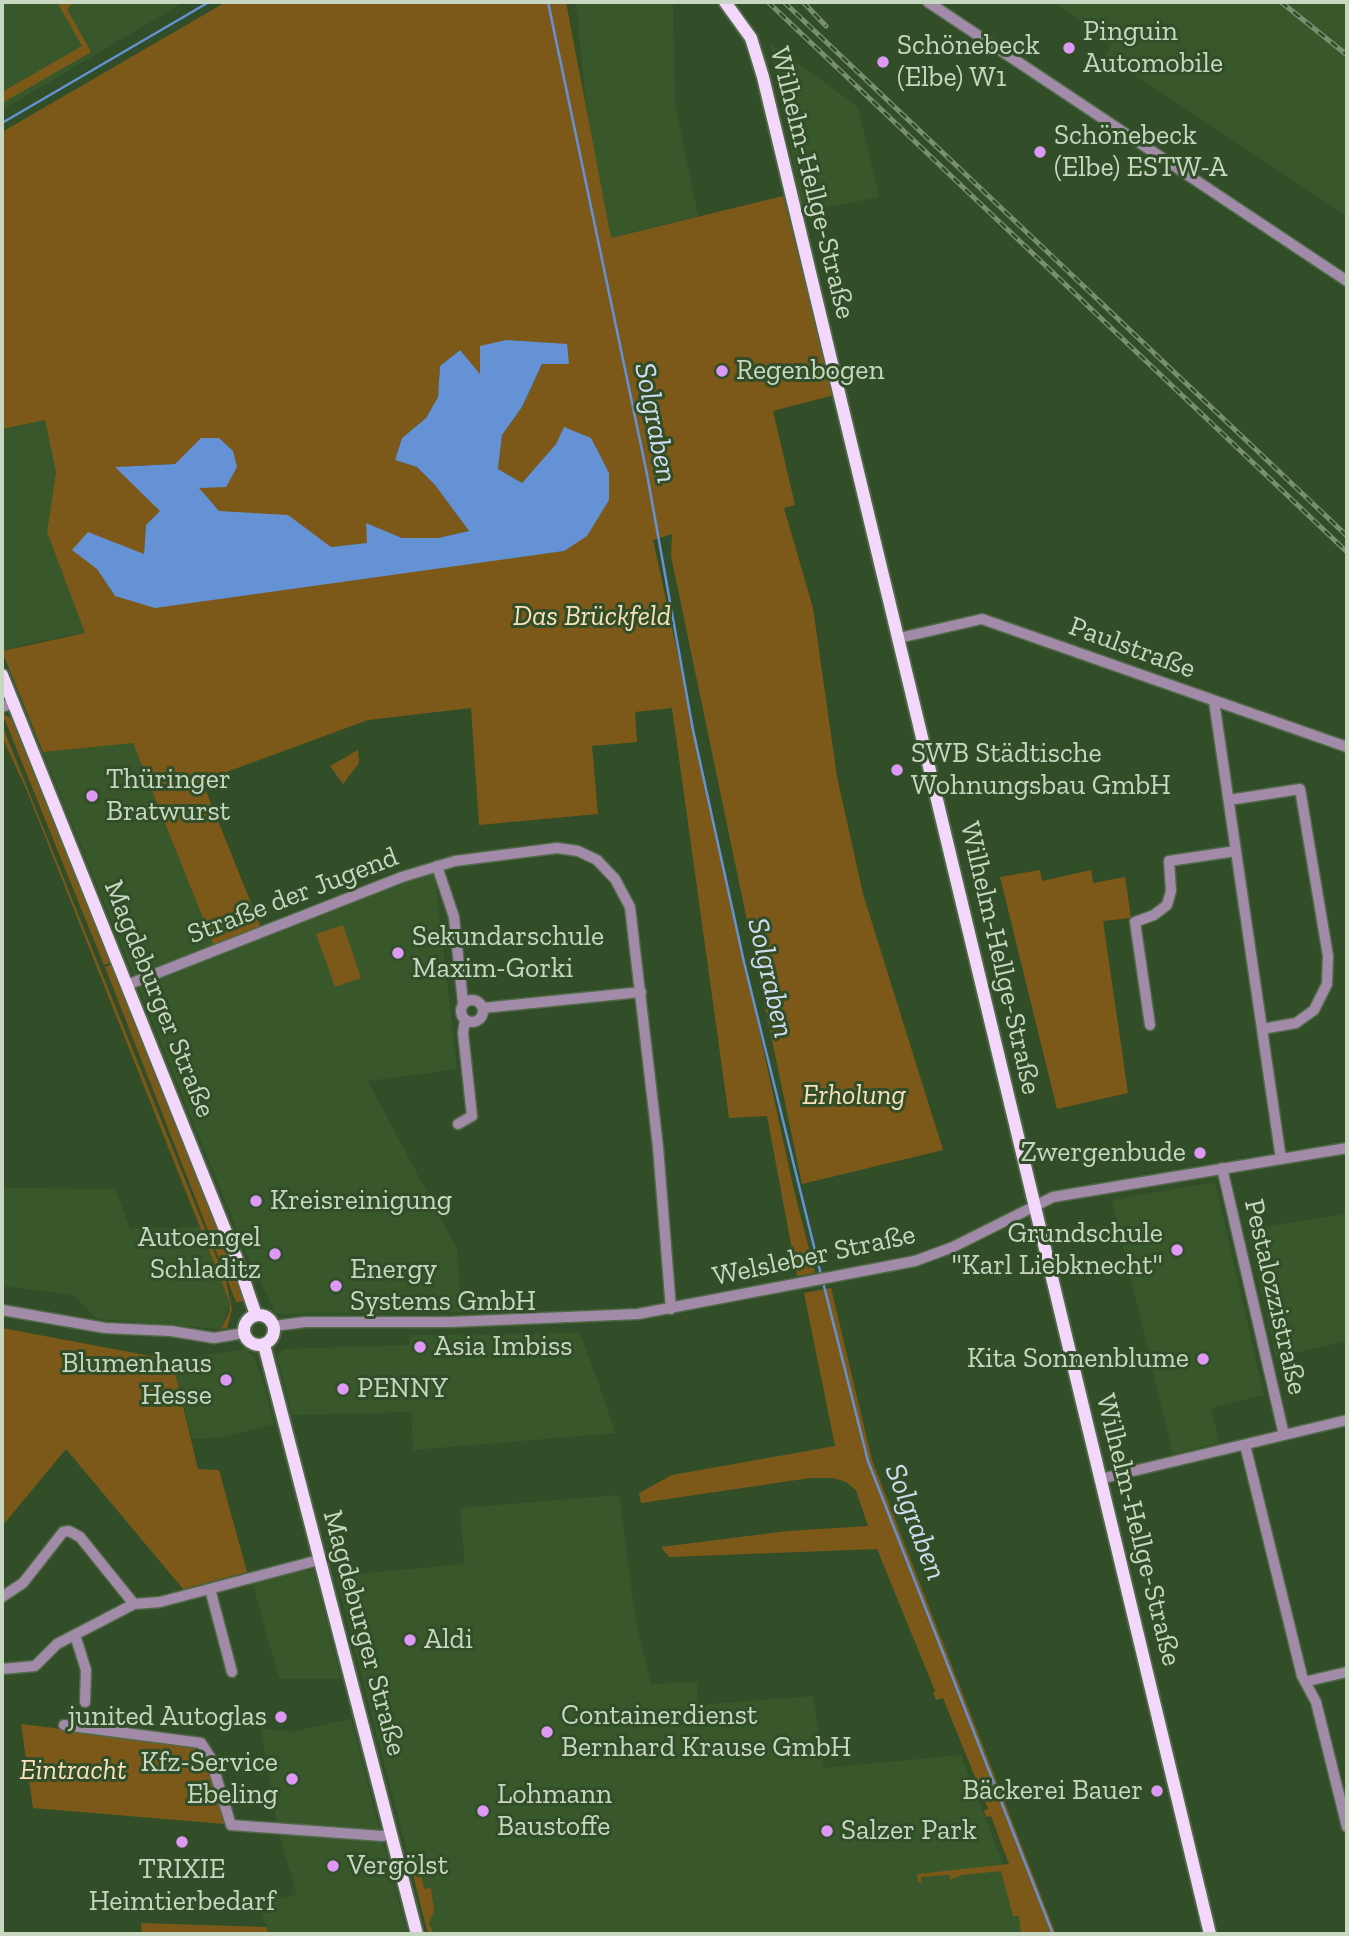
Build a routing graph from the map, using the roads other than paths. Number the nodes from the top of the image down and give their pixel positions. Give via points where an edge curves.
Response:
1 (725, 2) edge
2 (928, 2) edge
3 (1347, 281) edge
4 (899, 638) junction
5 (2, 675) edge
6 (1214, 701) junction
7 (7, 705) edge
8 (1347, 747) edge
9 (1228, 800) junction
10 (1236, 850) junction
11 (437, 866) junction
12 (127, 985) junction
13 (641, 992) junction
14 (463, 1003) junction
15 (483, 1009) junction
16 (465, 1020) junction
17 (1150, 1025) dead end
18 (1262, 1029) junction
19 (458, 1124) dead end
20 (1347, 1148) edge
21 (1281, 1159) junction
22 (1222, 1168) junction
23 (1034, 1206) junction
24 (671, 1309) junction
25 (2, 1310) edge
26 (256, 1315) junction
27 (274, 1326) junction
28 (244, 1333) junction
29 (264, 1345) junction
30 (1347, 1420) edge
31 (1284, 1435) junction
32 (1245, 1445) junction
33 (1100, 1479) junction
34 (319, 1560) junction
35 (210, 1589) junction
36 (2, 1597) edge
37 (134, 1604) junction
38 (75, 1635) junction
39 (2, 1669) edge
40 (232, 1672) dead end
41 (1347, 1672) edge
42 (1308, 1681) junction
43 (85, 1702) dead end
44 (64, 1725) dead end
45 (1347, 1827) edge
46 (391, 1834) junction
47 (417, 1934) edge
48 (1210, 1934) edge

1 - 4 main road, Wilhelm-Hellge-Straße via 744,24 757,56
2 - 3 street
4 - 6 street, Paulstraße via 982,619
4 - 23 main road, Wilhelm-Hellge-Straße
5 - 7 main road, Magdeburger Straße
6 - 8 street, Paulstraße
6 - 9 street
7 - 12 main road, Magdeburger Straße
9 - 10 street
9 - 18 street via 1300,789 1328,956 1326,984 1314,1010 1296,1023
10 - 17 street via 1169,861 1167,905 1135,922
10 - 18 street
11 - 12 street, Straße der Jugend
11 - 13 street, Straße der Jugend via 485,855 557,848 597,860 631,906
11 - 14 street, Straße der Jugend via 454,917
12 - 26 main road, Magdeburger Straße
13 - 15 street
13 - 24 street, Straße der Jugend
14 - 15 street via 475,1000
14 - 16 street, Straße der Jugend via 460,1014
15 - 16 street via 478,1020
16 - 19 street, Straße der Jugend via 472,1116
18 - 21 street
20 - 21 street, Welsleber Straße
21 - 22 street, Welsleber Straße
22 - 23 street, Welsleber Straße via 1069,1193
22 - 31 street, Pestalozzistraße
23 - 24 street, Welsleber Straße via 915,1261
23 - 33 main road, Wilhelm-Hellge-Straße
24 - 27 street, Welsleber Straße via 600,1318
25 - 28 street via 105,1328 214,1338
26 - 27 main road via 267,1317
26 - 28 main road via 246,1323
27 - 29 main road via 272,1339
28 - 29 main road via 250,1343
29 - 34 main road, Magdeburger Straße
30 - 31 street
31 - 32 street
32 - 33 street
32 - 42 street via 1302,1676
33 - 48 main road, Wilhelm-Hellge-Straße
34 - 35 street
34 - 46 main road, Magdeburger Straße
35 - 37 street
35 - 40 street
36 - 37 street via 23,1583 69,1531 80,1537
37 - 38 street
38 - 39 street via 57,1644 36,1666
38 - 43 street via 86,1670
41 - 42 street
42 - 45 street
44 - 46 street via 201,1743 210,1757 231,1825
46 - 47 main road, Magdeburger Straße

